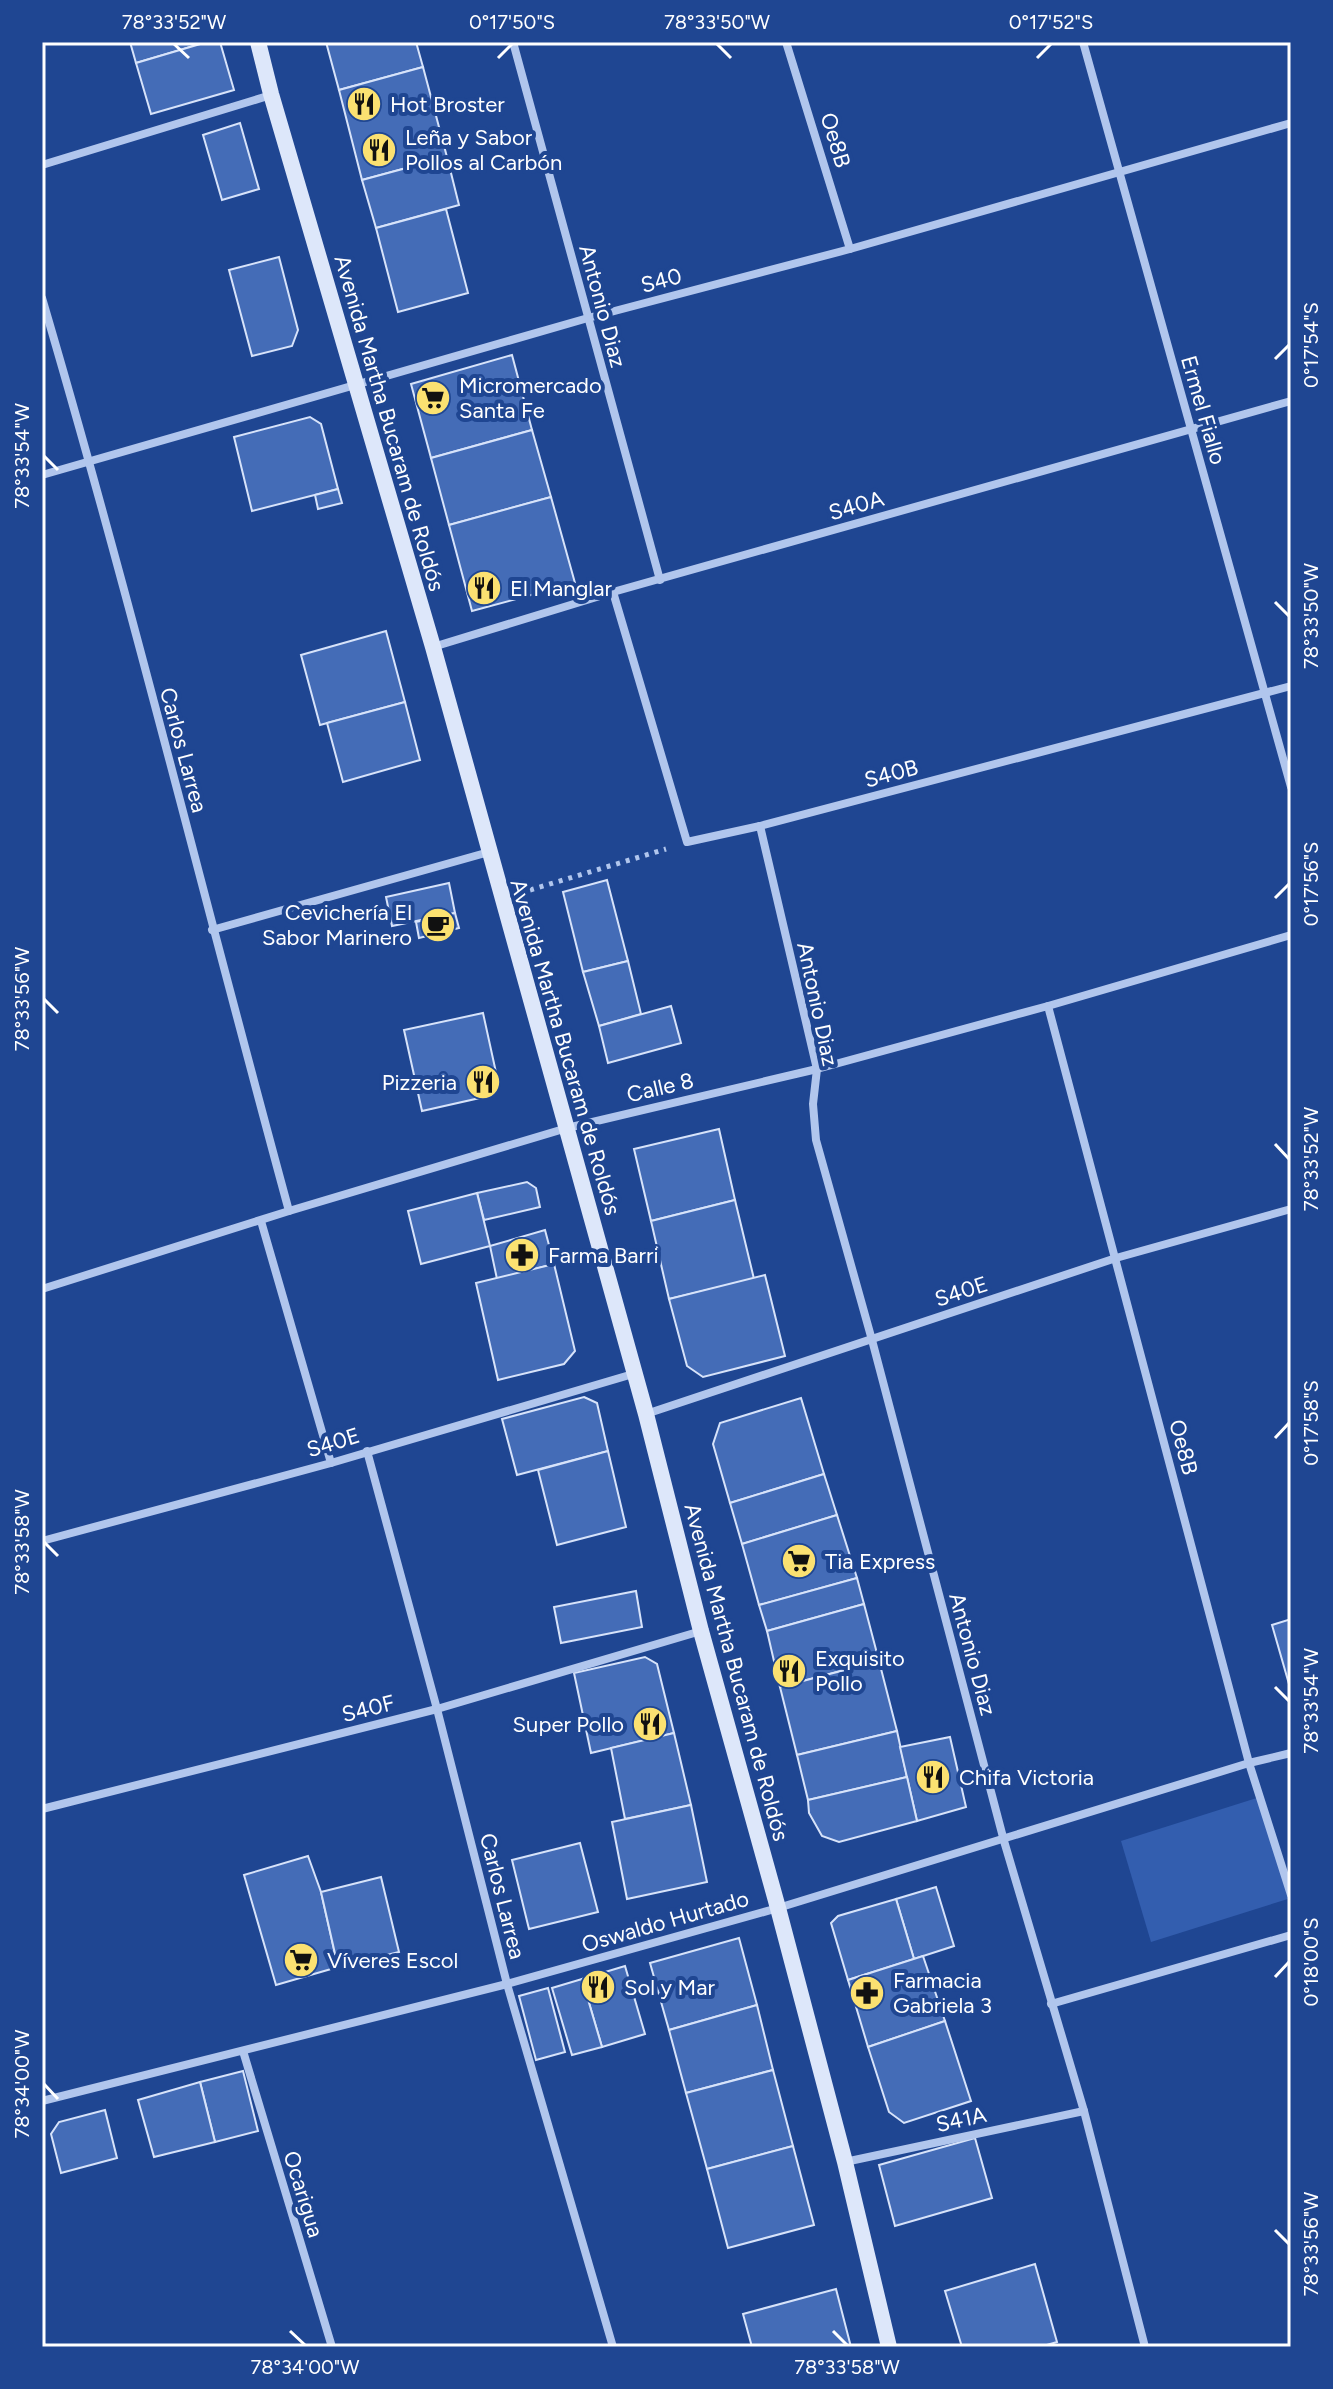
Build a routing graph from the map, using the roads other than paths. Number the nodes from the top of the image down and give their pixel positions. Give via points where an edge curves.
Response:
1 (258, 42) edge
2 (513, 42) edge
3 (786, 42) edge
4 (1083, 42) edge
5 (271, 94) junction
6 (1291, 123) edge
7 (42, 165) edge
8 (1119, 172) junction
9 (850, 249) junction
10 (42, 298) edge
11 (588, 318) junction
12 (355, 384) junction
13 (1291, 401) edge
14 (1191, 428) junction
15 (91, 463) junction
16 (42, 475) edge
17 (660, 580) junction
18 (613, 592) junction
19 (433, 647) junction
20 (1291, 686) edge
21 (1265, 693) junction
22 (1291, 787) edge
23 (760, 826) junction
24 (489, 852) junction
25 (212, 930) junction
26 (1291, 935) edge
27 (1048, 1006) junction
28 (817, 1069) junction
29 (567, 1128) junction
30 (1291, 1209) edge
31 (289, 1211) junction
32 (261, 1221) junction
33 (1116, 1258) junction
34 (42, 1289) edge
35 (872, 1340) junction
36 (633, 1374) junction
37 (646, 1414) junction
38 (367, 1451) junction
39 (331, 1463) junction
40 (42, 1541) edge
41 (701, 1631) junction
42 (437, 1709) junction
43 (1291, 1753) edge
44 (1249, 1763) junction
45 (42, 1809) edge
46 (1004, 1841) junction
47 (1291, 1895) edge
48 (778, 1908) junction
49 (1291, 1935) edge
50 (507, 1984) junction
51 (1051, 2004) junction
52 (243, 2051) junction
53 (42, 2101) edge
54 (1084, 2111) junction
55 (845, 2162) junction
56 (332, 2347) edge
57 (613, 2347) edge
58 (889, 2347) edge
59 (1145, 2347) edge

1 - 5 street, Avenida Martha Bucaram de Roldós
2 - 11 street, Antonio Diaz
3 - 9 street, Oe8B
4 - 8 street, Ermel Fiallo
5 - 7 street
5 - 12 street, Avenida Martha Bucaram de Roldós
6 - 8 street, S40
8 - 9 street, S40
8 - 14 street, Ermel Fiallo
9 - 11 street, S40
10 - 15 street, Carlos Larrea
11 - 12 street, S40
11 - 17 street, Antonio Diaz
12 - 15 street, S40
12 - 19 street, Avenida Martha Bucaram de Roldós
13 - 14 street, S40A
14 - 17 street, S40A
14 - 21 street, Ermel Fiallo
15 - 16 street, S40
15 - 25 street, Carlos Larrea
17 - 18 street, S40A
18 - 19 street, S40A
18 - 23 street, S40B via 687,842
19 - 24 street, Avenida Martha Bucaram de Roldós
20 - 21 street, S40B
21 - 22 street, Ermel Fiallo
21 - 23 street, S40B
23 - 28 street, Antonio Diaz
24 - 25 street
24 - 29 street, Avenida Martha Bucaram de Roldós
25 - 31 street, Carlos Larrea
26 - 27 street, Calle 8
27 - 28 street, Calle 8
27 - 33 street, Oe8B
28 - 29 street, Calle 8
28 - 35 street, Antonio Diaz via 816,1140
29 - 31 street, Calle 8
29 - 36 street, Avenida Martha Bucaram de Roldós
30 - 33 street, S40E
31 - 32 street, Calle 8
32 - 34 street, Calle 8
32 - 39 street
33 - 35 street, S40E
33 - 44 street, Oe8B
35 - 37 street, S40E
35 - 46 street, Antonio Diaz
36 - 37 street, Avenida Martha Bucaram de Roldós
36 - 38 street, S40E
37 - 41 street, Avenida Martha Bucaram de Roldós
38 - 39 street, S40E
38 - 42 street, Carlos Larrea
39 - 40 street, S40E
41 - 42 street, S40F
41 - 48 street, Avenida Martha Bucaram de Roldós
42 - 45 street, S40F
42 - 50 street, Carlos Larrea
43 - 44 street, Oswaldo Hurtado
44 - 46 street, Oswaldo Hurtado
44 - 47 street, Oe8B
46 - 48 street, Oswaldo Hurtado
46 - 51 street, Antonio Diaz
48 - 50 street, Oswaldo Hurtado
48 - 55 street, Avenida Martha Bucaram de Roldós
49 - 51 street
50 - 52 street, Oswaldo Hurtado
50 - 57 street, Carlos Larrea
51 - 54 street, Antonio Diaz
52 - 53 street, Oswaldo Hurtado
52 - 56 street, Ocarigua
54 - 55 street, S41A
54 - 59 street, Antonio Diaz
55 - 58 street, Avenida Martha Bucaram de Roldós

